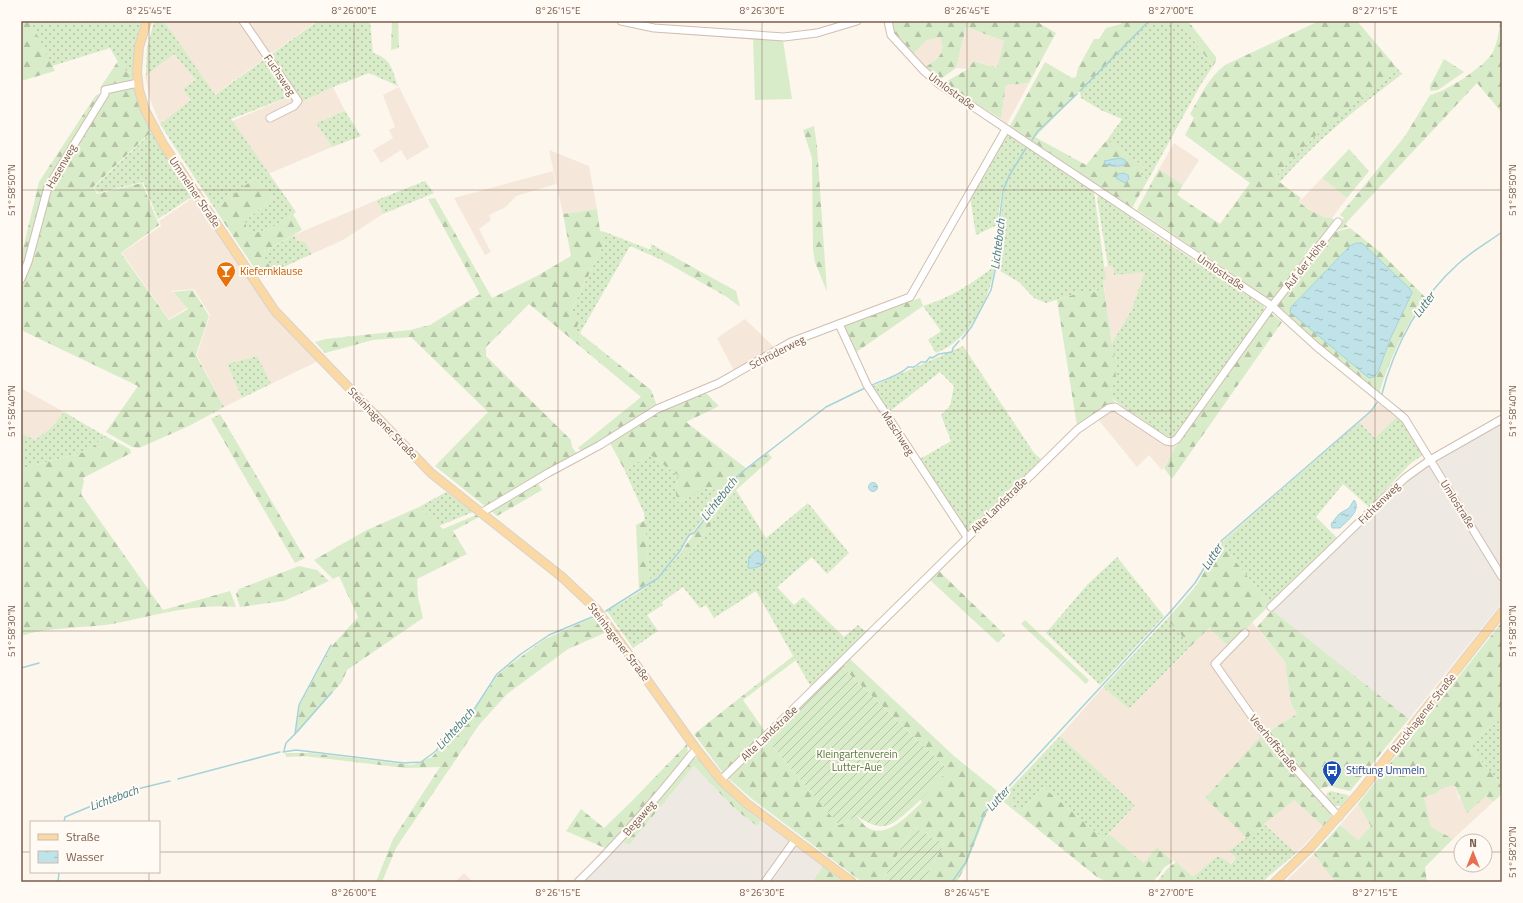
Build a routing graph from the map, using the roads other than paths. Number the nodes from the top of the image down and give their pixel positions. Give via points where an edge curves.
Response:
1 (147, 21) edge
2 (244, 21) edge
3 (621, 21) edge
4 (857, 21) edge
5 (888, 21) edge
6 (138, 83) junction
7 (270, 118) dead end
8 (1006, 129) junction
9 (1338, 222) dead end
10 (21, 279) edge
11 (1272, 306) junction
12 (839, 324) junction
13 (307, 344) joint
14 (1502, 419) edge
15 (1430, 460) junction
16 (481, 512) junction
17 (967, 537) junction
18 (1502, 577) edge
19 (1272, 607) dead end
20 (1502, 612) edge
21 (1245, 633) dead end
22 (697, 750) junction
23 (721, 780) junction
24 (1339, 817) junction
25 (795, 840) junction
26 (578, 882) edge
27 (765, 882) edge
28 (852, 882) edge
29 (1275, 882) edge

1 - 6 main road, Ummelner Straße via 138,58
2 - 7 street, Fuchsweg via 298,101 294,106
3 - 4 street via 654,28 784,37 818,33
5 - 8 street, Umlostraße via 891,35 939,84
6 - 10 street, Hasenweg via 105,90 105,94 48,187
6 - 13 main road, Ummelner Straße via 145,110 163,144 263,294 286,324
8 - 11 street, Umlostraße
8 - 12 street, Schröderweg via 910,297
9 - 11 street, Auf der Höhe
11 - 15 street, Umlostraße via 1317,347 1406,420
11 - 17 street, Alte Landstraße via 1177,439 1172,442 1166,441 1120,409 1109,408 1078,429
12 - 16 street, Schröderweg via 791,342 719,383 657,409 600,445
12 - 17 street, Maschweg via 867,385
13 - 16 main road, Steinhagener Straße via 431,473
14 - 15 street, Fichtenweg
15 - 18 street, Umlostraße
15 - 19 street, Fichtenweg via 1405,478
16 - 22 main road, Steinhagener Straße via 597,610
17 - 23 street, Alte Landstraße
20 - 24 main road, Brockhagener Straße
21 - 24 street, Veerhoffstraße via 1215,664 1265,735
22 - 23 main road, Steinhagener Straße
22 - 26 street, Begaweg via 647,810
23 - 25 main road, Steinhagener Straße via 746,803
24 - 29 main road, Brockhagener Straße
25 - 27 street
25 - 28 main road, Steinhagener Straße

